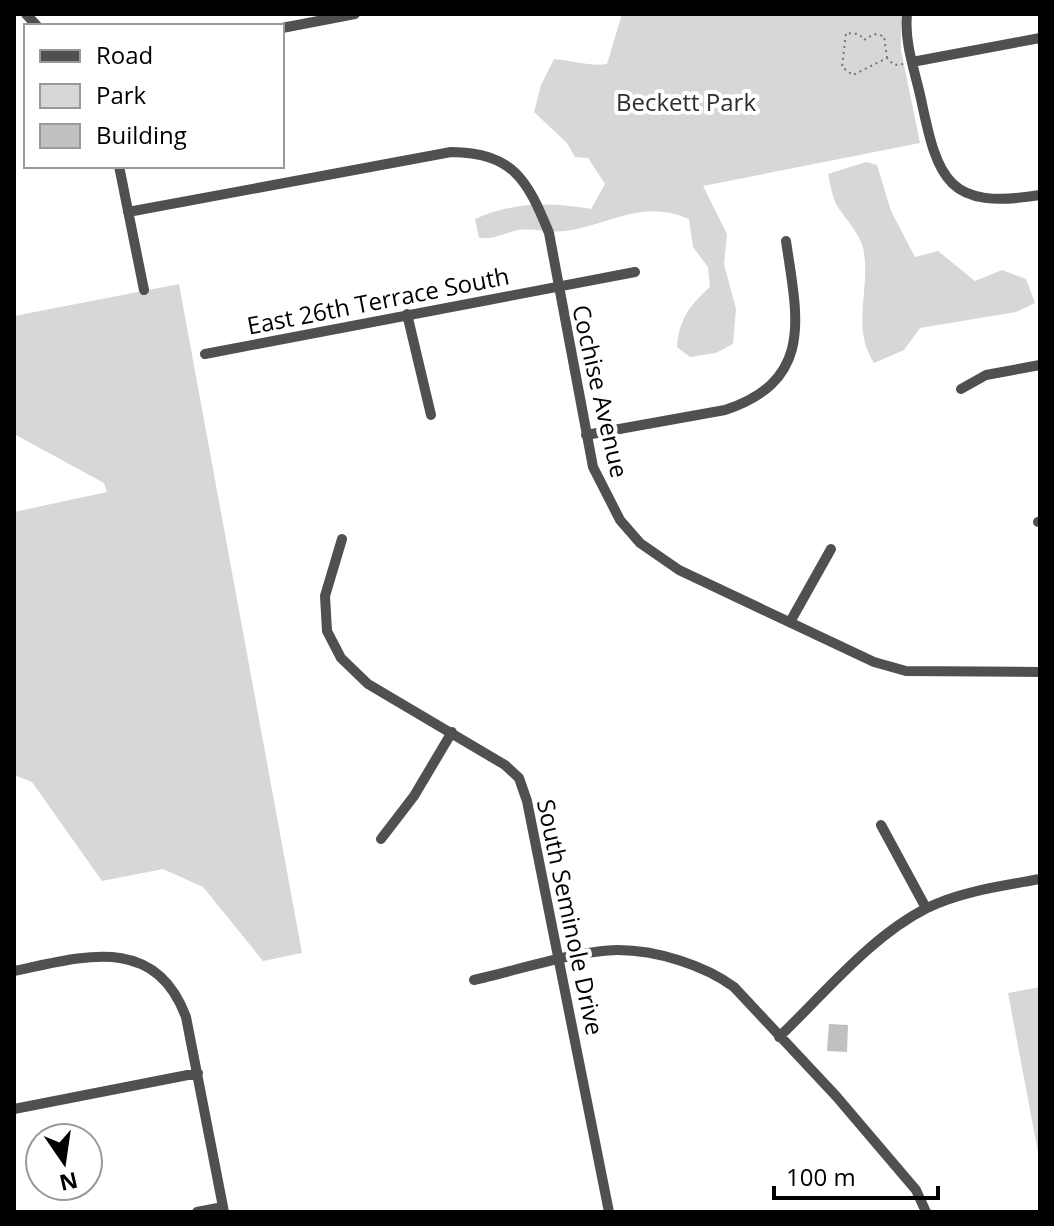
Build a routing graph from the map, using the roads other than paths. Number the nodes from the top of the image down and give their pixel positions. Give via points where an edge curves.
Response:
1 (355, 14) edge
2 (907, 14) edge
3 (284, 28) edge
4 (1040, 38) edge
5 (912, 62) junction
6 (119, 168) edge
7 (1040, 195) edge
8 (128, 212) junction
9 (786, 241) dead end
10 (635, 272) dead end
11 (558, 287) junction
12 (144, 290) dead end
13 (407, 314) junction
14 (205, 354) dead end
15 (1040, 365) edge
16 (961, 389) dead end
17 (431, 415) dead end
18 (586, 435) junction
19 (342, 539) dead end
20 (831, 549) dead end
21 (790, 622) junction
22 (1040, 672) edge
23 (452, 732) junction
24 (881, 825) dead end
25 (381, 839) dead end
26 (1040, 879) edge
27 (926, 908) junction
28 (561, 961) junction
29 (14, 971) edge
30 (474, 980) dead end
31 (779, 1037) junction
32 (198, 1073) junction
33 (14, 1109) edge
34 (223, 1210) edge
35 (197, 1212) edge
36 (609, 1212) edge
37 (926, 1212) edge

1 - 3 street
2 - 5 street
4 - 5 street
5 - 7 street via 933,157 945,175 974,197 1000,201
6 - 8 street
8 - 11 street, Cochise Avenue via 451,152 479,152 515,172 535,198 549,233
8 - 12 street
9 - 18 street via 797,335 786,368 768,389 725,410
10 - 11 street, East 26th Terrace South
11 - 13 street, East 26th Terrace South
11 - 18 street, Cochise Avenue
13 - 14 street, East 26th Terrace South
13 - 17 street
15 - 16 street via 986,375
18 - 21 street, Cochise Avenue via 604,495 640,543 679,570
19 - 23 street, South Seminole Drive via 325,596 333,647 368,684
20 - 21 street
21 - 22 street, Cochise Avenue via 874,662 906,671
23 - 25 street
23 - 28 street, South Seminole Drive via 519,778
24 - 27 street
26 - 27 street via 968,893
27 - 31 street via 889,933
28 - 30 street
28 - 31 street via 618,950 719,976
28 - 36 street, South Seminole Drive
29 - 32 street via 88,956 131,959 155,973 177,996
31 - 37 street via 916,1190
32 - 33 street
32 - 34 street
34 - 35 street

